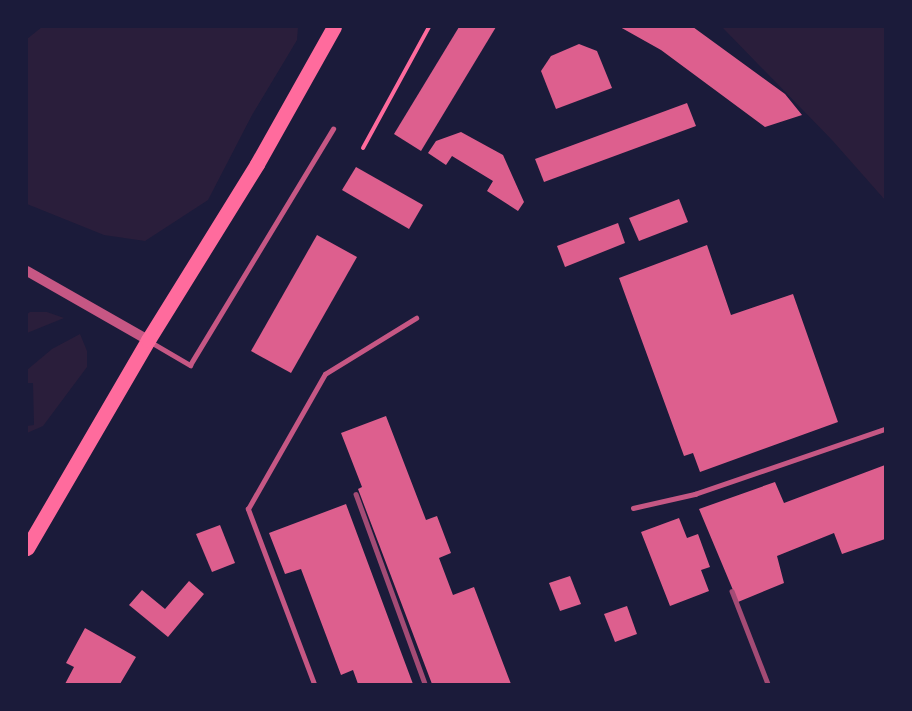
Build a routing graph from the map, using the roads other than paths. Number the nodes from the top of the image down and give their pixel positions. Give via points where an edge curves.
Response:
1 (334, 27) edge
2 (333, 129) dead end
3 (27, 271) edge
4 (416, 318) dead end
5 (148, 340) junction
6 (885, 429) edge
7 (633, 508) dead end
8 (27, 548) edge
9 (314, 684) edge

1 - 5 main road via 257,164
2 - 5 lane via 190,366
3 - 5 street
4 - 9 lane via 325,374 248,509
5 - 8 main road
6 - 7 lane via 695,494

